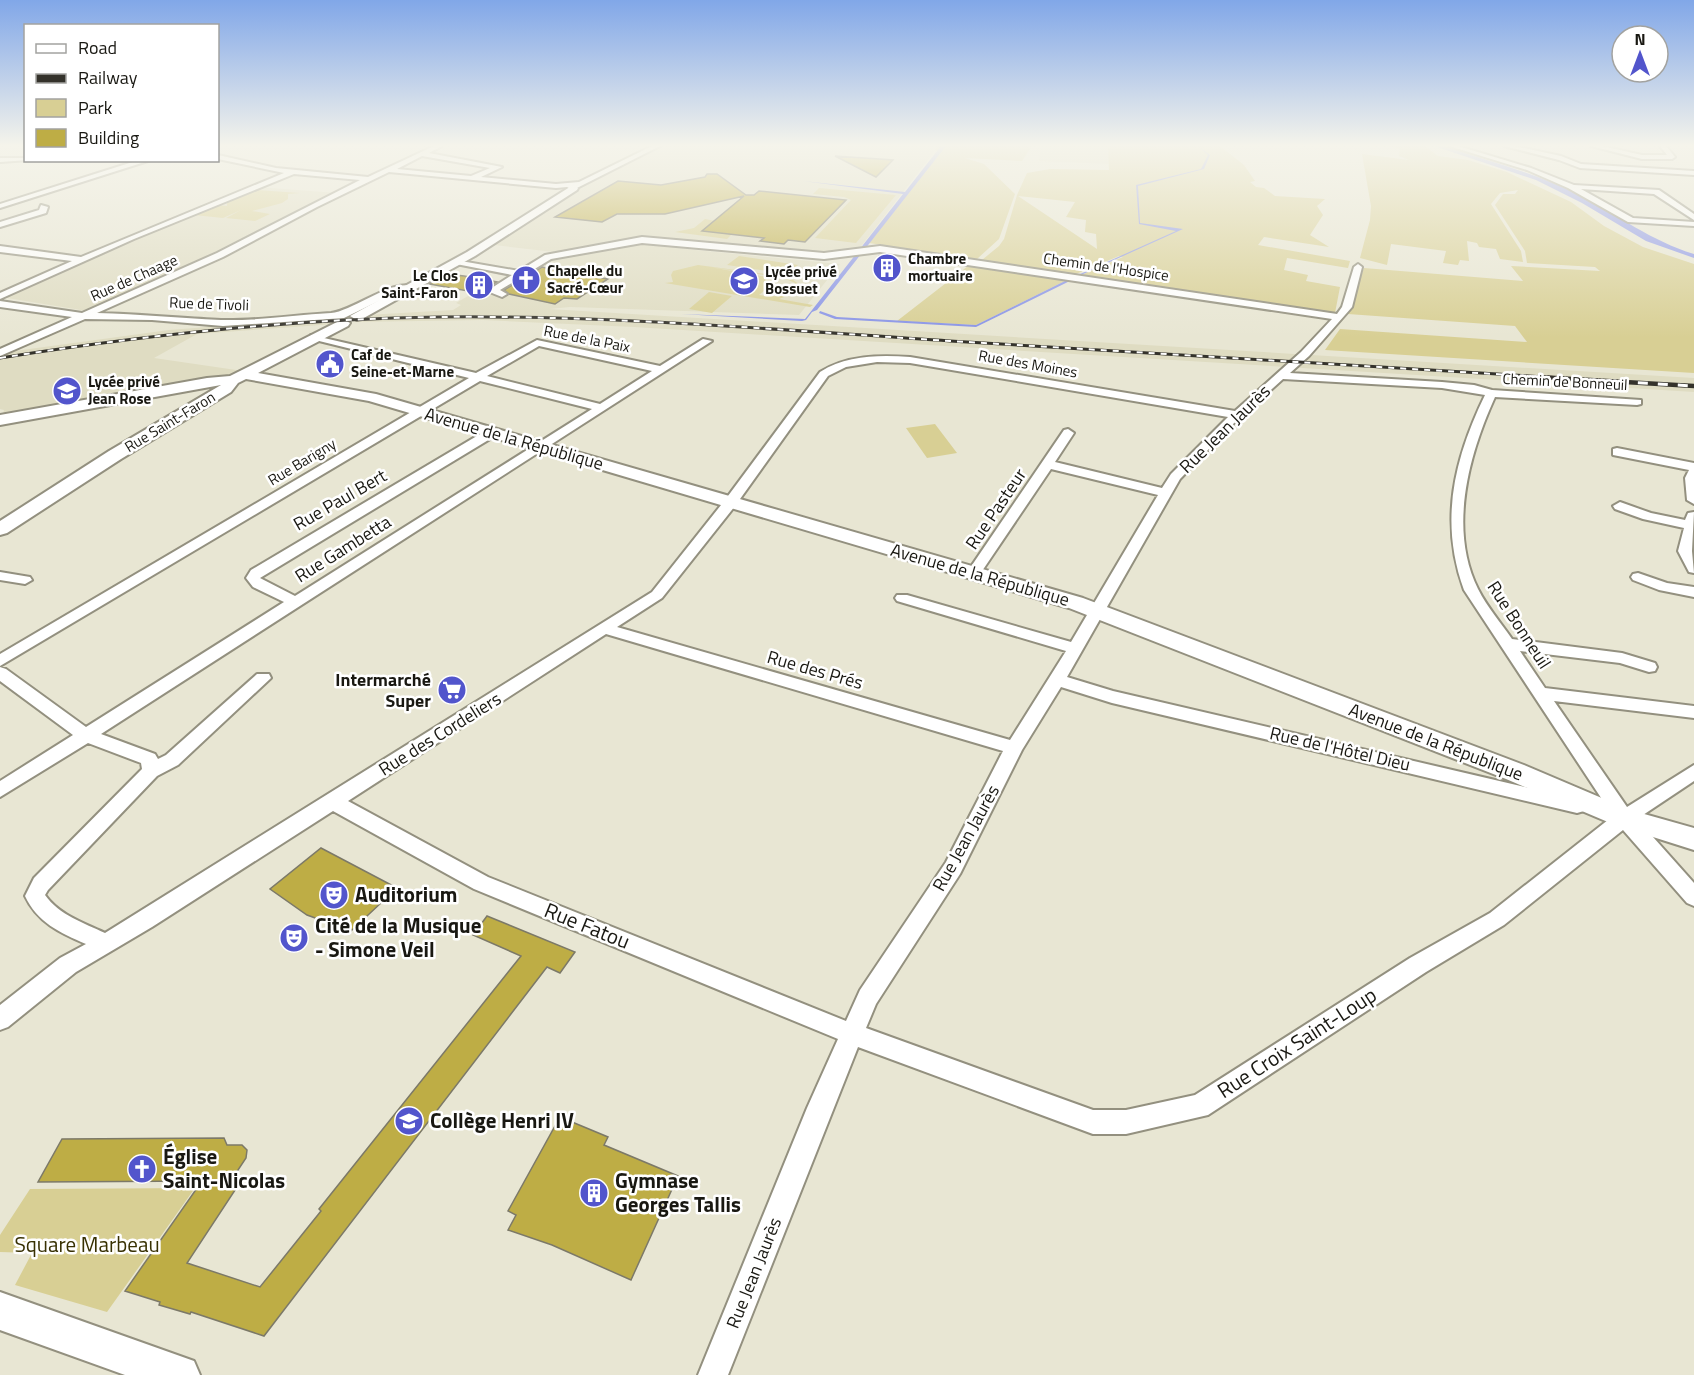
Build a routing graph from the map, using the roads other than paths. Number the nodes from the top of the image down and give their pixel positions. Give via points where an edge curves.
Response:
1 (43, 210) edge
2 (199, 210) edge
3 (308, 210) edge
4 (533, 210) edge
5 (1614, 210) edge
6 (0, 225) edge
7 (1694, 225) edge
8 (0, 249) edge
9 (471, 254) junction
10 (488, 257) dead end
11 (80, 259) junction
12 (520, 262) dead end
13 (455, 263) junction
14 (535, 265) junction
15 (1358, 267) dead end
16 (520, 274) junction
17 (411, 288) junction
18 (502, 294) dead end
19 (0, 296) edge
20 (0, 304) edge
21 (85, 316) junction
22 (357, 316) dead end
23 (1339, 317) junction
24 (343, 323) dead end
25 (315, 337) junction
26 (707, 341) dead end
27 (0, 353) edge
28 (663, 370) junction
29 (1281, 376) junction
30 (477, 377) junction
31 (239, 378) junction
32 (819, 381) joint
33 (1491, 393) junction
34 (1637, 402) dead end
35 (603, 408) junction
36 (420, 412) junction
37 (1238, 415) junction
38 (0, 420) edge
39 (1068, 432) dead end
40 (491, 433) junction
41 (540, 447) junction
42 (1617, 452) dead end
43 (1048, 464) junction
44 (1694, 469) edge
45 (1165, 493) junction
46 (1694, 500) edge
47 (730, 503) junction
48 (1620, 506) dead end
49 (1692, 520) edge
50 (0, 529) edge
51 (1694, 569) edge
52 (973, 574) junction
53 (0, 576) edge
54 (1638, 577) dead end
55 (25, 579) dead end
56 (1694, 592) edge
57 (902, 598) dead end
58 (296, 602) junction
59 (1096, 610) junction
60 (605, 629) junction
61 (1507, 644) junction
62 (1075, 648) junction
63 (0, 661) edge
64 (1649, 668) dead end
65 (0, 673) edge
66 (263, 678) dead end
67 (1057, 680) junction
68 (1540, 693) junction
69 (1694, 712) edge
70 (87, 736) junction
71 (1014, 748) junction
72 (151, 771) junction
73 (1694, 772) edge
74 (0, 790) edge
75 (332, 801) junction
76 (1624, 818) junction
77 (1694, 839) edge
78 (1694, 897) edge
79 (106, 942) junction
80 (3, 1011) edge
81 (850, 1033) junction
82 (0, 1311) edge
83 (180, 1375) edge
84 (713, 1375) edge

1 - 6 street
2 - 11 street
3 - 21 street, Rue de Chaage
4 - 9 street
5 - 7 street via 1631,220
8 - 11 street
9 - 10 street
9 - 13 street
11 - 19 street
12 - 14 street
13 - 16 street
13 - 17 street
14 - 16 street, Chemin de l'Hospice
14 - 23 street, Chemin de l'Hospice via 548,257 642,240 824,256 880,249
15 - 23 street, Rue Jean Jaurès via 1347,307
16 - 18 street, Chemin de l'Hospice via 492,291
17 - 21 street, Rue de Tivoli via 395,289 339,315 223,323
17 - 22 street
20 - 21 street, Rue de Tivoli
21 - 27 street, Rue de Chaage
23 - 29 street, Rue Jean Jaurès
24 - 25 street, Rue Saint-Faron
25 - 30 street
25 - 31 street, Rue Saint-Faron
26 - 28 street, Rue Gambetta
28 - 30 street, Rue de la Paix via 537,343
28 - 35 street, Rue Gambetta
29 - 33 street via 1442,385
29 - 37 street, Rue Jean Jaurès
30 - 35 street
30 - 36 street, Rue Barigny
31 - 36 street, Avenue de la République via 357,394
31 - 38 street
31 - 50 street, Rue Saint-Faron via 226,390
32 - 37 street, Rue des Moines via 828,371 852,363 910,360
32 - 47 street, Rue des Cordeliers
33 - 34 street, Chemin de Bonneuil
33 - 61 street, Rue Bonneuil via 1473,432 1458,496 1457,535 1471,590
35 - 41 street, Rue Gambetta
36 - 40 street, Avenue de la République
36 - 63 street, Rue Barigny
37 - 45 street, Rue Jean Jaurès via 1175,477
39 - 43 street, Rue Pasteur
40 - 41 street, Avenue de la République
40 - 58 street, Rue Paul Bert via 256,573 253,578 258,584
41 - 47 street, Avenue de la République
41 - 58 street, Rue Gambetta
42 - 44 street via 1641,454
43 - 45 street, Rue Pasteur
43 - 52 street, Rue Pasteur
44 - 46 street
45 - 59 street, Rue Jean Jaurès
47 - 52 street, Avenue de la République
47 - 60 street, Rue des Cordeliers via 657,595
48 - 49 street via 1648,516
49 - 51 street via 1685,552
52 - 59 street, Avenue de la République
53 - 55 street
54 - 56 street
57 - 62 street
58 - 70 street, Rue Gambetta
59 - 62 street, Rue Jean Jaurès
59 - 76 street, Avenue de la République
60 - 71 street, Rue des Prés
60 - 75 street, Rue des Cordeliers
61 - 64 street via 1622,658
61 - 68 street, Rue Bonneuil
62 - 67 street, Rue Jean Jaurès
65 - 70 street
66 - 72 street via 172,760
67 - 71 street, Rue Jean Jaurès
67 - 76 street, Rue de l'Hôtel Dieu via 1112,697
68 - 69 street
68 - 76 street, Rue Bonneuil
70 - 72 street via 149,759
70 - 74 street, Rue Gambetta
71 - 81 street, Rue Jean Jaurès via 952,868 868,997
72 - 79 street via 40,884 35,896 40,907
73 - 76 street, Rue Croix Saint-Loup
75 - 79 street, Rue des Cordeliers
75 - 81 street, Rue Fatou via 481,883
76 - 77 street, Avenue de la République
76 - 78 street, Rue Bonneuil
76 - 81 street, Rue Croix Saint-Loup via 1497,919 1418,965 1199,1106 1126,1122 1093,1122
79 - 80 street, Rue des Cordeliers
81 - 84 street, Rue Jean Jaurès
82 - 83 street

